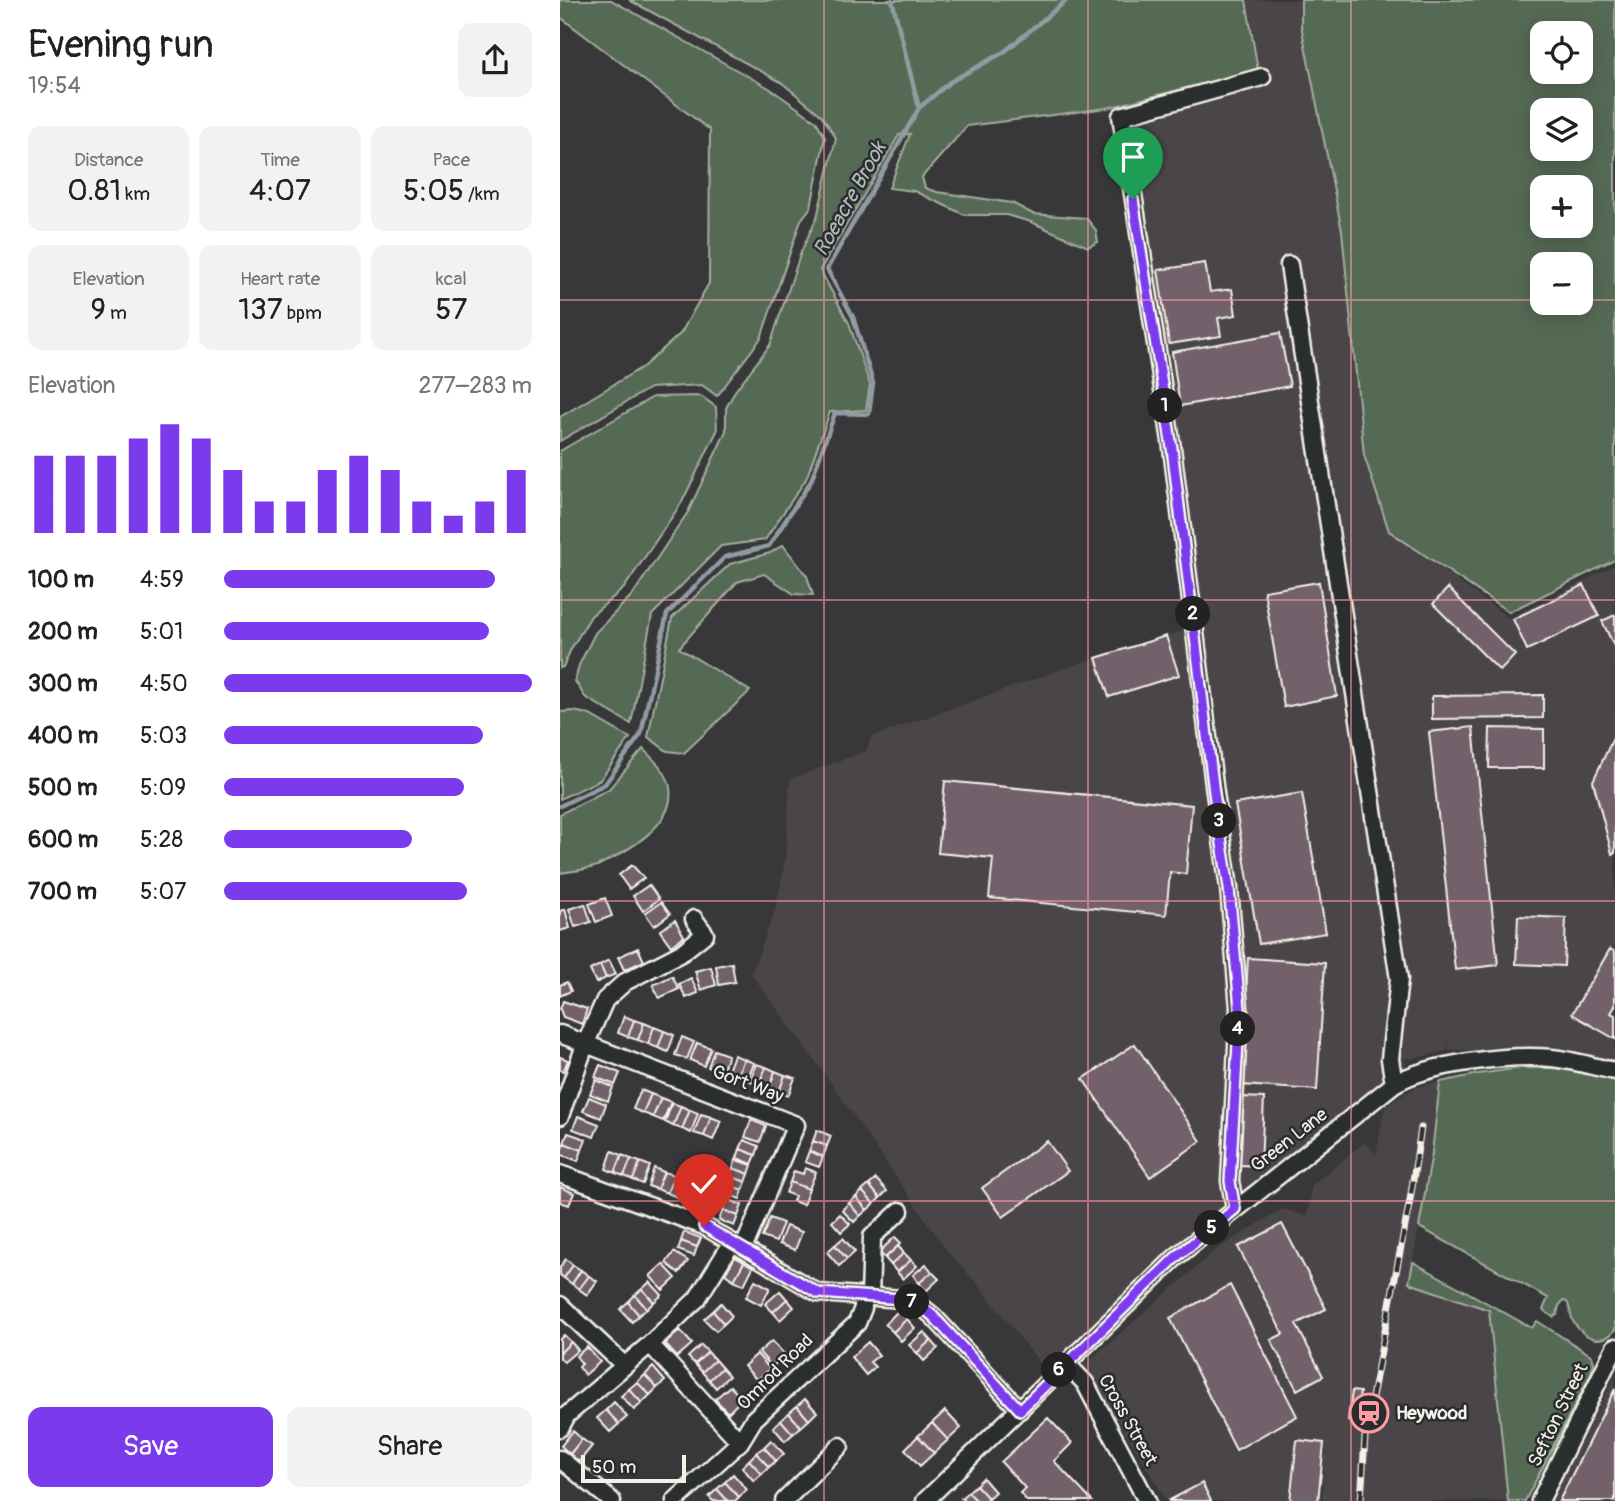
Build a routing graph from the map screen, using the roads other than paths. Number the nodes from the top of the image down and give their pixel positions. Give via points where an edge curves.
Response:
1 (1262, 78) dead end
2 (1289, 265) dead end
3 (694, 919) dead end
4 (560, 1034) edge
5 (584, 1045) junction
6 (1615, 1071) edge
7 (1394, 1084) junction
8 (560, 1116) edge
9 (560, 1174) edge
10 (1235, 1209) junction
11 (900, 1211) dead end
12 (737, 1246) junction
13 (866, 1297) junction
14 (560, 1305) edge
15 (650, 1344) junction
16 (1615, 1347) edge
17 (1066, 1363) junction
18 (624, 1365) junction
19 (1020, 1410) junction
20 (560, 1428) edge
21 (740, 1442) junction
22 (840, 1446) dead end
23 (560, 1459) edge
24 (612, 1501) edge
25 (675, 1501) edge
26 (784, 1501) edge
27 (925, 1501) edge
28 (1147, 1501) edge
29 (1540, 1501) edge

1 - 10 street via 1121,116 1172,448 1229,888 1240,1008 1230,1181
2 - 7 street via 1399,979 1390,1059
3 - 5 street via 705,934 681,953 625,982 605,1000
4 - 5 street, Gort Way
5 - 8 street
5 - 12 street, Gort Way via 796,1125
6 - 7 street, Green Lane via 1552,1058 1515,1059 1433,1068
7 - 10 street, Green Lane
9 - 12 street via 704,1226
10 - 17 street, Green Lane via 1176,1257
11 - 13 street, Omrod Road via 872,1237
12 - 13 street via 818,1293
12 - 15 street via 697,1299
13 - 19 street via 918,1304
13 - 21 street, Omrod Road via 857,1323 754,1419
14 - 18 street
15 - 18 street
15 - 21 street
16 - 29 street, Sefton Street
17 - 19 street, Green Lane
17 - 28 street, Cross Street via 1086,1383
18 - 20 street via 567,1415
19 - 27 street, Green Lane
21 - 25 street, Omrod Road
22 - 26 street
23 - 24 street

